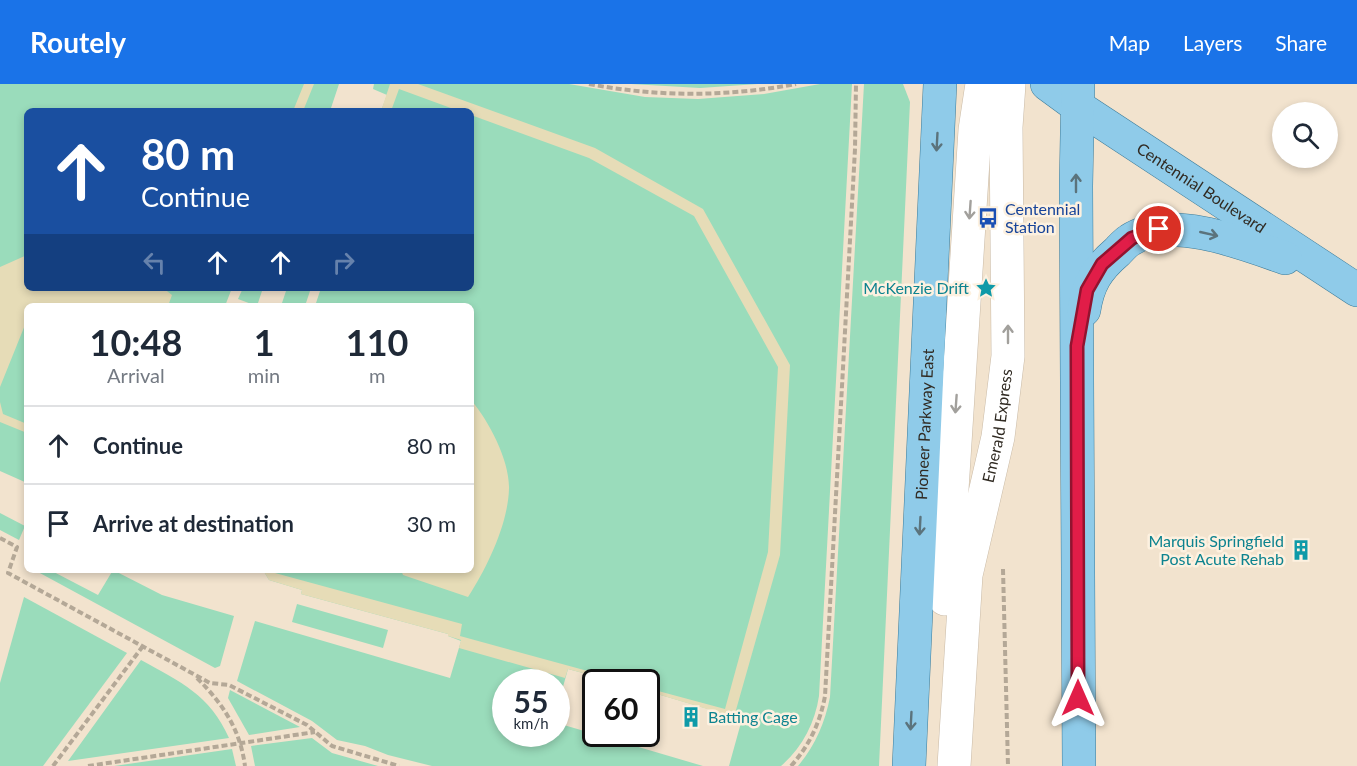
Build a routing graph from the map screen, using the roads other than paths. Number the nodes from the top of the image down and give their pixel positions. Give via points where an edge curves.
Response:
1 (940, 84) edge
2 (982, 84) edge
3 (1009, 84) edge
4 (1047, 84) edge
5 (1077, 95) edge
6 (1347, 284) edge
7 (1077, 346) junction
8 (909, 766) edge
9 (936, 766) edge
10 (954, 766) edge
11 (1078, 766) edge

1 -> 8 main road, Pioneer Parkway East
2 -> 9 lane via 975,130 955,424
10 -> 3 lane, Emerald Express via 966,575 998,437 1008,356
4 - 5 main road, Centennial Boulevard
5 - 6 main road, Centennial Boulevard
7 -> 5 main road
7 -> 6 main road via 1087,290 1102,264 1132,238 1159,229 1201,232 1245,243
7 - 11 main road

